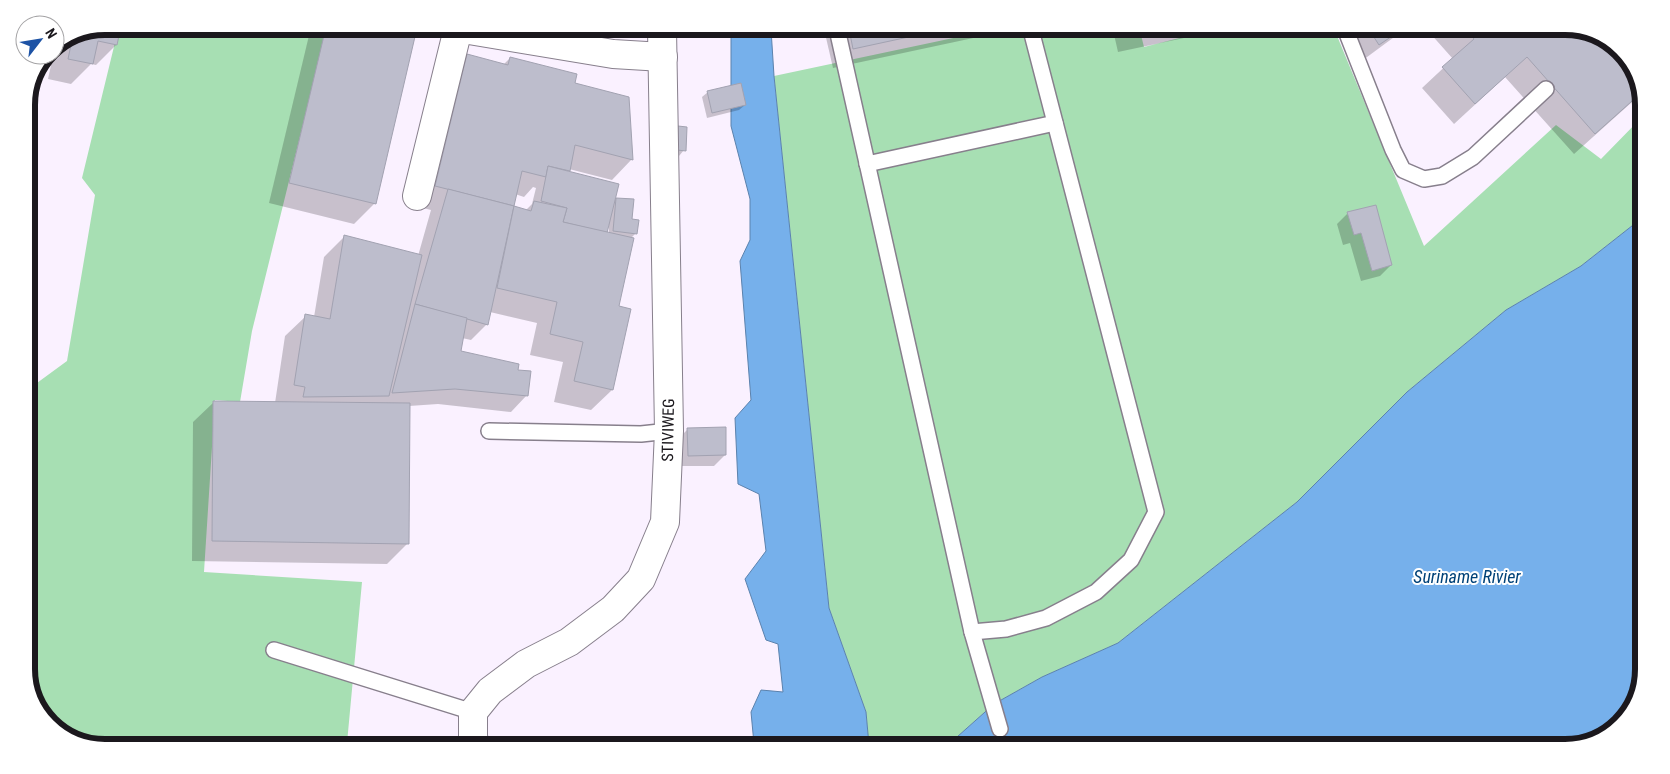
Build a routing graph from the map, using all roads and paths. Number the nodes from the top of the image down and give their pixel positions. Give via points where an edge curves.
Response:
1 (458, 35) edge
2 (499, 35) edge
3 (662, 35) edge
4 (838, 35) edge
5 (1032, 35) edge
6 (1348, 35) edge
7 (663, 57) junction
8 (1546, 89) dead end
9 (1055, 123) junction
10 (867, 164) junction
11 (417, 196) dead end
12 (489, 431) dead end
13 (669, 432) junction
14 (972, 632) junction
15 (274, 650) dead end
16 (473, 712) junction
17 (1000, 729) dead end
18 (473, 739) edge

1 - 11 street
2 - 7 street via 613,54
3 - 7 street, STIVIWEG
4 - 10 lane
5 - 9 lane
6 - 8 lane via 1392,150 1403,170 1424,179 1442,176 1473,157
7 - 13 street, STIVIWEG
9 - 10 lane
9 - 14 lane via 1156,512 1131,560 1096,592 1046,618 1006,629
10 - 14 lane
12 - 13 lane
13 - 16 street, STIVIWEG via 664,522 641,579 613,609 569,642 526,664 490,691
14 - 17 lane
15 - 16 lane
16 - 18 street

